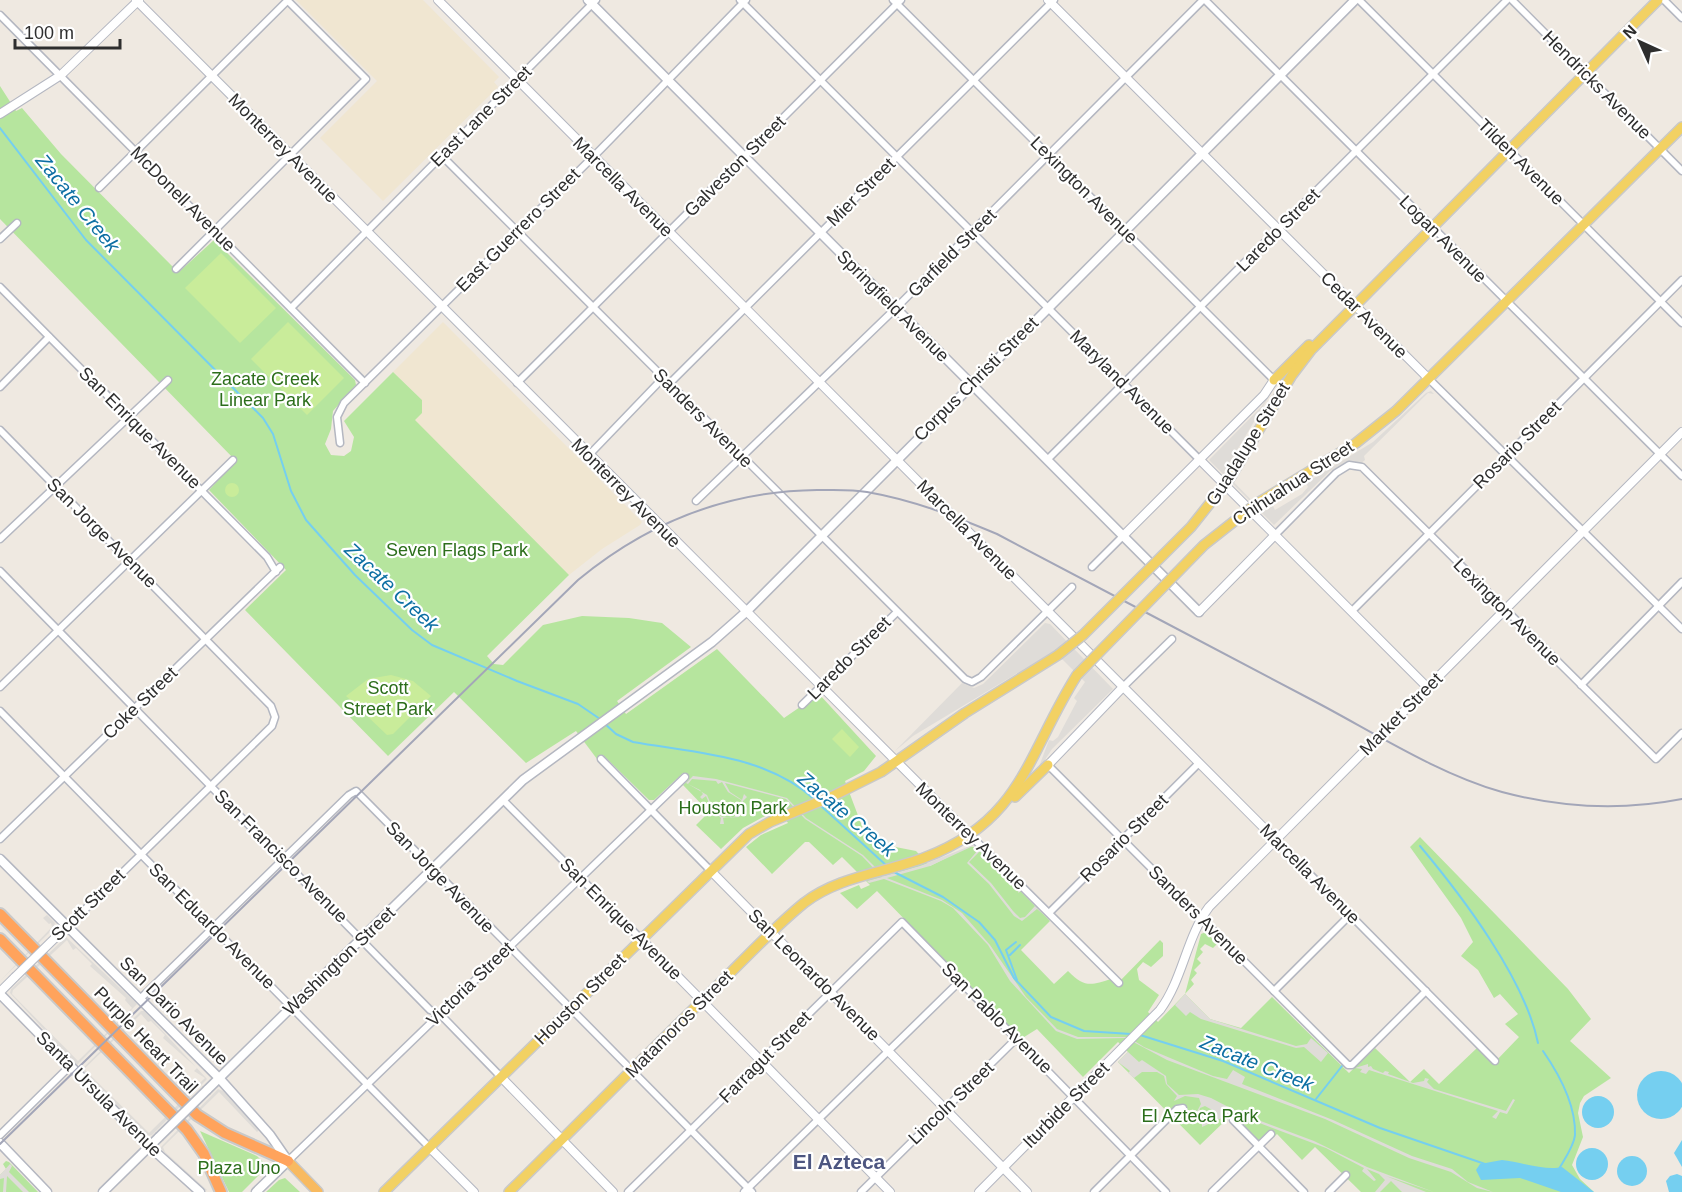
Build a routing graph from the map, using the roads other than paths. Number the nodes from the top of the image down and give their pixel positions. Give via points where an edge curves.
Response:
1 (138, 0) edge
2 (287, 0) edge
3 (1204, 0) edge
4 (1357, 0) edge
5 (1510, 0) edge
6 (1658, 0) edge
7 (1664, 0) edge
8 (441, 1) edge
9 (592, 1) edge
10 (743, 1) edge
11 (897, 1) edge
12 (1051, 1) edge
13 (0, 15) edge
14 (1682, 18) edge
15 (1433, 74) junction
16 (1585, 74) junction
17 (61, 75) junction
18 (1279, 75) junction
19 (212, 77) junction
20 (1126, 78) junction
21 (516, 80) junction
22 (820, 80) junction
23 (973, 80) junction
24 (669, 81) junction
25 (0, 114) edge
26 (1682, 127) edge
27 (1660, 149) junction
28 (1509, 150) junction
29 (136, 152) junction
30 (1356, 152) junction
31 (1202, 153) junction
32 (290, 155) junction
33 (442, 156) junction
34 (1049, 156) junction
35 (592, 157) junction
36 (744, 157) junction
37 (896, 157) junction
38 (1682, 171) edge
39 (99, 188) dead end
40 (17, 223) dead end
41 (1584, 225) junction
42 (1431, 228) junction
43 (1279, 229) junction
44 (1125, 230) junction
45 (214, 231) junction
46 (367, 232) junction
47 (517, 232) junction
48 (972, 232) junction
49 (669, 233) junction
50 (820, 233) junction
51 (0, 239) edge
52 (176, 269) dead end
53 (1682, 280) edge
54 (0, 287) edge
55 (1507, 302) junction
56 (1660, 302) junction
57 (1354, 306) junction
58 (442, 307) junction
59 (1201, 307) junction
60 (291, 308) junction
61 (745, 308) junction
62 (896, 308) junction
63 (1048, 308) junction
64 (592, 309) junction
65 (1337, 323) junction
66 (1682, 323) edge
67 (50, 337) junction
68 (663, 378) junction
69 (1583, 379) junction
70 (168, 380) dead end
71 (1274, 380) junction
72 (1430, 380) junction
73 (820, 382) junction
74 (365, 383) junction
75 (517, 383) junction
76 (669, 384) junction
77 (971, 384) junction
78 (1124, 384) junction
79 (0, 387) edge
80 (128, 416) junction
81 (0, 430) edge
82 (1682, 432) edge
83 (340, 443) dead end
84 (1660, 454) junction
85 (589, 455) junction
86 (1507, 456) junction
87 (742, 457) junction
88 (896, 459) junction
89 (233, 460) dead end
90 (1047, 460) junction
91 (1200, 460) junction
92 (1360, 467) joint
93 (1682, 476) edge
94 (54, 485) junction
95 (202, 490) junction
96 (696, 501) dead end
97 (1583, 532) junction
98 (1428, 533) junction
99 (1275, 535) junction
100 (820, 536) junction
101 (1123, 536) junction
102 (0, 539) edge
103 (129, 560) junction
104 (1092, 567) dead end
105 (278, 569) joint
106 (0, 571) edge
107 (1682, 582) edge
108 (1072, 587) dead end
109 (1658, 606) junction
110 (1047, 611) junction
111 (1352, 611) junction
112 (1504, 611) junction
113 (746, 612) junction
114 (897, 612) junction
115 (1196, 615) joint
116 (1682, 629) edge
117 (58, 630) junction
118 (1172, 639) dead end
119 (206, 640) junction
120 (1581, 685) junction
121 (0, 687) edge
122 (820, 687) junction
123 (1123, 687) junction
124 (1428, 688) junction
125 (802, 705) dead end
126 (135, 708) junction
127 (0, 711) edge
128 (275, 717) joint
129 (1682, 733) edge
130 (580, 737) joint
131 (601, 759) dead end
132 (895, 763) junction
133 (1199, 763) junction
134 (1048, 765) junction
135 (65, 776) junction
136 (686, 777) dead end
137 (210, 785) junction
138 (502, 800) junction
139 (651, 810) junction
140 (995, 815) junction
141 (783, 816) joint
142 (970, 835) junction
143 (0, 839) edge
144 (1123, 840) junction
145 (1276, 840) junction
146 (140, 854) junction
147 (282, 858) junction
148 (0, 859) edge
149 (432, 869) junction
150 (710, 870) junction
151 (862, 876) joint
152 (580, 878) junction
153 (1050, 912) junction
154 (0, 914) edge
155 (1351, 914) junction
156 (1201, 918) junction
157 (902, 922) joint
158 (67, 927) junction
159 (212, 927) junction
160 (772, 933) junction
161 (362, 938) junction
162 (0, 939) edge
163 (640, 939) junction
164 (509, 948) junction
165 (960, 981) junction
166 (1119, 983) dead end
167 (1274, 991) junction
168 (1426, 991) junction
169 (831, 992) junction
170 (0, 993) edge
171 (140, 999) junction
172 (702, 1000) junction
173 (292, 1007) junction
174 (571, 1009) junction
175 (439, 1013) junction
176 (1152, 1017) joint
177 (1016, 1040) junction
178 (889, 1051) junction
179 (762, 1061) junction
180 (1495, 1061) dead end
181 (70, 1066) junction
182 (632, 1071) junction
183 (501, 1077) junction
184 (219, 1078) junction
185 (366, 1084) junction
186 (1074, 1096) junction
187 (946, 1108) junction
188 (1183, 1108) dead end
189 (819, 1119) junction
190 (1233, 1120) dead end
191 (691, 1131) junction
192 (1271, 1134) dead end
193 (0, 1135) edge
194 (562, 1140) junction
195 (0, 1143) edge
196 (149, 1146) junction
197 (1259, 1146) junction
198 (429, 1147) junction
199 (1130, 1156) junction
200 (288, 1161) junction
201 (1002, 1168) junction
202 (1347, 1175) dead end
203 (876, 1177) junction
204 (748, 1191) edge
205 (47, 1192) edge
206 (103, 1192) edge
207 (200, 1192) edge
208 (221, 1192) edge
209 (256, 1192) edge
210 (318, 1192) edge
211 (384, 1192) edge
212 (474, 1192) edge
213 (509, 1192) edge
214 (613, 1192) edge
215 (628, 1192) edge
216 (861, 1192) edge
217 (890, 1192) edge
218 (978, 1192) edge
219 (1027, 1192) edge
220 (1094, 1192) edge
221 (1166, 1192) edge
222 (1212, 1192) edge
223 (1304, 1192) edge
224 (1329, 1192) edge

1 - 17 street
1 - 19 street, Monterrey Avenue
2 - 19 street
2 - 32 street via 366,79
3 - 18 street, Logan Avenue
3 - 20 street, Garfield Street
4 - 15 street, Tilden Avenue
4 - 18 main road, Corpus Christi Street
5 - 15 street, Laredo Street
5 - 16 street, Hendricks Avenue
6 - 16 main road, Guadalupe Street
7 - 14 street
8 - 21 street, Marcella Avenue
9 - 21 street, East Lane Street
9 - 24 main road, Springfield Avenue
10 - 22 street, Maryland Avenue
10 - 24 street, East Guerrero Street
11 - 22 street, Galveston Street
11 - 23 street, Lexington Avenue
12 - 20 street, Cedar Avenue
12 - 23 street, Mier Street
13 - 17 street, McDonell Avenue
15 - 28 street, Tilden Avenue
15 - 30 street, Laredo Street
16 - 27 street, Hendricks Avenue
16 - 28 main road, Guadalupe Street
17 - 25 street
17 - 29 street, McDonell Avenue
18 - 30 street, Logan Avenue
18 - 31 main road, Corpus Christi Street
19 - 29 street
19 - 32 street, Monterrey Avenue
20 - 31 street, Cedar Avenue
20 - 34 street, Garfield Street
21 - 33 street, East Lane Street
21 - 35 street, Marcella Avenue
22 - 36 street, Galveston Street
22 - 37 street, Maryland Avenue
23 - 34 street, Lexington Avenue
23 - 37 street, Mier Street
24 - 35 street, East Guerrero Street
24 - 36 main road, Springfield Avenue
26 - 27 main road, Chihuahua Street
27 - 38 street, Hendricks Avenue
27 - 41 main road, Chihuahua Street
28 - 41 street, Tilden Avenue
28 - 42 main road, Guadalupe Street
29 - 39 street
29 - 45 street, McDonell Avenue
30 - 42 street, Logan Avenue
30 - 43 street, Laredo Street
31 - 43 street, Cedar Avenue
31 - 44 main road, Corpus Christi Street
32 - 45 street
32 - 46 street, Monterrey Avenue
33 - 46 street, East Lane Street
33 - 47 street, Sanders Avenue
34 - 44 street, Lexington Avenue
34 - 48 street, Garfield Street
35 - 47 street, East Guerrero Street
35 - 49 street, Marcella Avenue
36 - 49 street, Galveston Street
36 - 50 main road, Springfield Avenue
37 - 48 street, Maryland Avenue
37 - 50 street, Mier Street
40 - 51 street
41 - 55 main road, Chihuahua Street
41 - 56 street, Tilden Avenue
42 - 55 street, Logan Avenue
42 - 57 main road, Guadalupe Street
43 - 57 street, Cedar Avenue
43 - 59 street, Laredo Street
44 - 59 street, Lexington Avenue
44 - 63 main road, Corpus Christi Street
45 - 52 street
45 - 60 street, McDonell Avenue
46 - 58 street, Monterrey Avenue
46 - 60 street, East Lane Street
47 - 58 street, East Guerrero Street
47 - 64 street, Sanders Avenue
48 - 62 street, Garfield Street
48 - 63 street, Maryland Avenue
49 - 61 street, Marcella Avenue
49 - 64 street, Galveston Street
50 - 61 street, Mier Street
50 - 62 main road, Springfield Avenue
53 - 56 street, Rosario Street
54 - 67 street, San Enrique Avenue
55 - 69 street, Logan Avenue
55 - 72 main road, Chihuahua Street
56 - 66 street, Tilden Avenue
56 - 69 street, Rosario Street
57 - 65 main road, Guadalupe Street
57 - 72 street, Cedar Avenue
58 - 74 street, East Guerrero Street
58 - 75 street, Monterrey Avenue
59 - 71 street, Lexington Avenue
59 - 78 street, Laredo Street
60 - 74 street, McDonell Avenue
61 - 73 street, Marcella Avenue
61 - 76 street, Mier Street
62 - 73 street, Garfield Street
62 - 77 main road, Springfield Avenue
63 - 77 main road, Corpus Christi Street
63 - 78 street, Maryland Avenue
64 - 68 street, Sanders Avenue
64 - 75 street, Galveston Street
65 - 71 main road
65 - 132 main road, Guadalupe Street, bridge via 1292,375 1230,478 1191,527 1083,635
67 - 79 street
67 - 80 street, San Enrique Avenue
68 - 76 street, Sanders Avenue
68 - 85 street
69 - 84 street, Logan Avenue
69 - 86 street, Rosario Street
70 - 80 street
71 - 91 street, Guadalupe Street
72 - 86 street, Cedar Avenue
72 - 140 main road, Chihuahua Street, bridge via 1356,443 1256,504 1204,546 1077,675 1021,781
73 - 87 street, Garfield Street
73 - 88 street, Marcella Avenue
74 - 83 street, East Guerrero Street via 339,410 336,428
75 - 85 street, Monterrey Avenue
76 - 87 street, Sanders Avenue
77 - 88 main road, Corpus Christi Street
77 - 90 main road, Springfield Avenue
78 - 90 street, Laredo Street
78 - 91 street, Maryland Avenue
80 - 94 street
80 - 95 street, San Enrique Avenue
81 - 94 street, San Jorge Avenue
82 - 84 street, Market Street
84 - 93 street, Logan Avenue
84 - 97 street, Market Street
85 - 113 street, Monterrey Avenue
86 - 97 street, Cedar Avenue
86 - 98 street, Rosario Street
87 - 96 street, Garfield Street
87 - 100 street, Sanders Avenue
88 - 100 main road, Corpus Christi Street
88 - 110 street, Marcella Avenue
89 - 95 street
90 - 101 main road, Springfield Avenue
91 - 99 street, Maryland Avenue
91 - 101 street, Guadalupe Street
92 - 98 street, Lexington Avenue
92 - 99 street, Chihuahua Street via 1349,465 1336,473
94 - 102 street
94 - 103 street, San Jorge Avenue
95 - 103 street
95 - 105 street, San Enrique Avenue
97 - 109 street, Cedar Avenue
97 - 112 street, Market Street
98 - 111 street, Rosario Street
98 - 112 street, Lexington Avenue
99 - 111 street, Maryland Avenue
99 - 115 street, Chihuahua Street
100 - 113 main road, Corpus Christi Street
100 - 114 street, Sanders Avenue
101 - 104 street, Guadalupe Street
101 - 115 main road, Springfield Avenue
103 - 117 street
103 - 119 street, San Jorge Avenue
105 - 119 street, Coke Street
106 - 117 street, San Francisco Avenue
107 - 109 street
108 - 110 street
109 - 116 street, Cedar Avenue
109 - 120 street
110 - 114 street, Sanders Avenue via 972,682
110 - 123 street, Marcella Avenue
111 - 124 street, Maryland Avenue
112 - 120 street, Lexington Avenue
112 - 124 street, Market Street
113 - 122 street, Monterrey Avenue
113 - 130 main road, Corpus Christi Street via 712,642
114 - 122 street, Laredo Street
117 - 121 street
117 - 126 street, San Francisco Avenue
118 - 123 street
119 - 126 street, Coke Street
119 - 128 street, San Jorge Avenue via 271,706
120 - 129 street, Lexington Avenue via 1656,759
122 - 125 street, Laredo Street
122 - 132 street, Monterrey Avenue
123 - 133 street, Marcella Avenue
123 - 134 street
124 - 145 street, Market Street
126 - 135 street, Coke Street
126 - 137 street, San Francisco Avenue
127 - 135 street, San Eduardo Avenue
128 - 137 street, Scott Street via 272,726
130 - 138 main road, Washington Street
131 - 139 street, San Leonardo Avenue
132 - 141 main road, Guadalupe Street via 849,789
132 - 142 street, Monterrey Avenue
133 - 144 street, Rosario Street
133 - 145 street, Marcella Avenue
134 - 140 main road
134 - 144 street, Sanders Avenue
135 - 143 street, Coke Street
135 - 146 street, San Eduardo Avenue
136 - 139 street, Victoria Street
137 - 146 street, Scott Street
137 - 147 street, San Francisco Avenue
138 - 149 main road, Washington Street
138 - 152 street, San Enrique Avenue
139 - 150 street, San Leonardo Avenue
139 - 152 street, Victoria Street
140 - 142 main road, Chihuahua Street
141 - 150 main road, Houston Street via 749,834
142 - 151 main road, Chihuahua Street via 923,858
142 - 153 street, Monterrey Avenue
144 - 153 street, Rosario Street
144 - 156 street, Sanders Avenue
145 - 155 street, Marcella Avenue
145 - 156 street, Market Street
146 - 158 street, Scott Street
146 - 159 street, San Eduardo Avenue
147 - 149 street, San Jorge Avenue via 349,795 357,792
147 - 159 street
147 - 161 street, San Francisco Avenue
148 - 158 main road, San Dario Avenue
149 - 161 main road, Washington Street
149 - 164 street, San Jorge Avenue
150 - 160 street, San Leonardo Avenue
150 - 163 main road, Houston Street
151 - 160 main road, Matamoros Street via 815,896
152 - 163 street, San Enrique Avenue
152 - 164 street, Victoria Street
153 - 166 street, Monterrey Avenue
154 - 200 highway, Purple Heart Trail via 197,1115
155 - 167 street
155 - 168 street, Marcella Avenue
156 - 167 street, Sanders Avenue
156 - 176 street, Market Street via 1175,985
157 - 165 street, San Pablo Avenue
157 - 169 street, Farragut Street
158 - 170 street, Scott Street, bridge
158 - 171 main road, San Dario Avenue
159 - 171 street
159 - 173 street, San Eduardo Avenue
160 - 169 street, San Leonardo Avenue
160 - 172 main road, Matamoros Street
161 - 173 main road, Washington Street
161 - 175 street, San Francisco Avenue via 430,1010
162 - 208 highway, Purple Heart Trail via 187,1130 204,1154
163 - 172 street, San Enrique Avenue
163 - 174 main road, Houston Street
164 - 174 street, San Jorge Avenue
164 - 175 street, Victoria Street
165 - 177 street, San Pablo Avenue
165 - 178 street
167 - 168 street, Sanders Avenue via 1350,1065
168 - 180 street, Marcella Avenue
169 - 178 street, San Leonardo Avenue
169 - 179 street, Farragut Street
170 - 181 main road, Santa Ursula Avenue
171 - 184 main road, San Dario Avenue
172 - 179 street, San Enrique Avenue
172 - 182 main road, Matamoros Street
173 - 184 main road, Washington Street
173 - 185 street, San Eduardo Avenue
174 - 182 street, San Jorge Avenue
174 - 183 main road, Houston Street
175 - 183 street, San Francisco Avenue
175 - 185 street, Victoria Street
176 - 186 street, Iturbide Street
177 - 186 street, San Pablo Avenue
177 - 187 street, Lincoln Street
178 - 187 street, San Leonardo Avenue
178 - 189 street
179 - 189 street, San Enrique Avenue
179 - 191 street, Farragut Street
181 - 193 street
181 - 196 main road, Santa Ursula Avenue
182 - 191 street, San Jorge Avenue
182 - 194 main road, Matamoros Street
183 - 194 street, San Francisco Avenue
183 - 198 main road, Houston Street
184 - 196 main road, Washington Street, bridge
184 - 200 main road, San Dario Avenue
185 - 198 street, San Eduardo Avenue
185 - 200 street, Victoria Street
186 - 199 street, San Pablo Avenue
186 - 201 street, Iturbide Street
187 - 201 street, San Leonardo Avenue
187 - 203 street, Lincoln Street
188 - 199 street via 1177,1109
189 - 203 street, San Enrique Avenue
189 - 204 street
190 - 197 street
191 - 204 street, San Jorge Avenue
191 - 215 street, Farragut Street
192 - 197 street
194 - 213 main road, Matamoros Street
194 - 214 street, San Francisco Avenue
195 - 205 main road
196 - 206 main road, Washington Street
196 - 207 main road, Santa Ursula Avenue
197 - 222 street
197 - 223 street
198 - 211 main road, Houston Street
198 - 212 street, San Eduardo Avenue
199 - 220 street
199 - 221 street, San Pablo Avenue
200 - 209 main road, Victoria Street
200 - 210 highway, San Dario Avenue
201 - 218 street, Iturbide Street
201 - 219 street, San Leonardo Avenue
202 - 224 street
203 - 216 street, Lincoln Street
203 - 217 street, San Enrique Avenue

